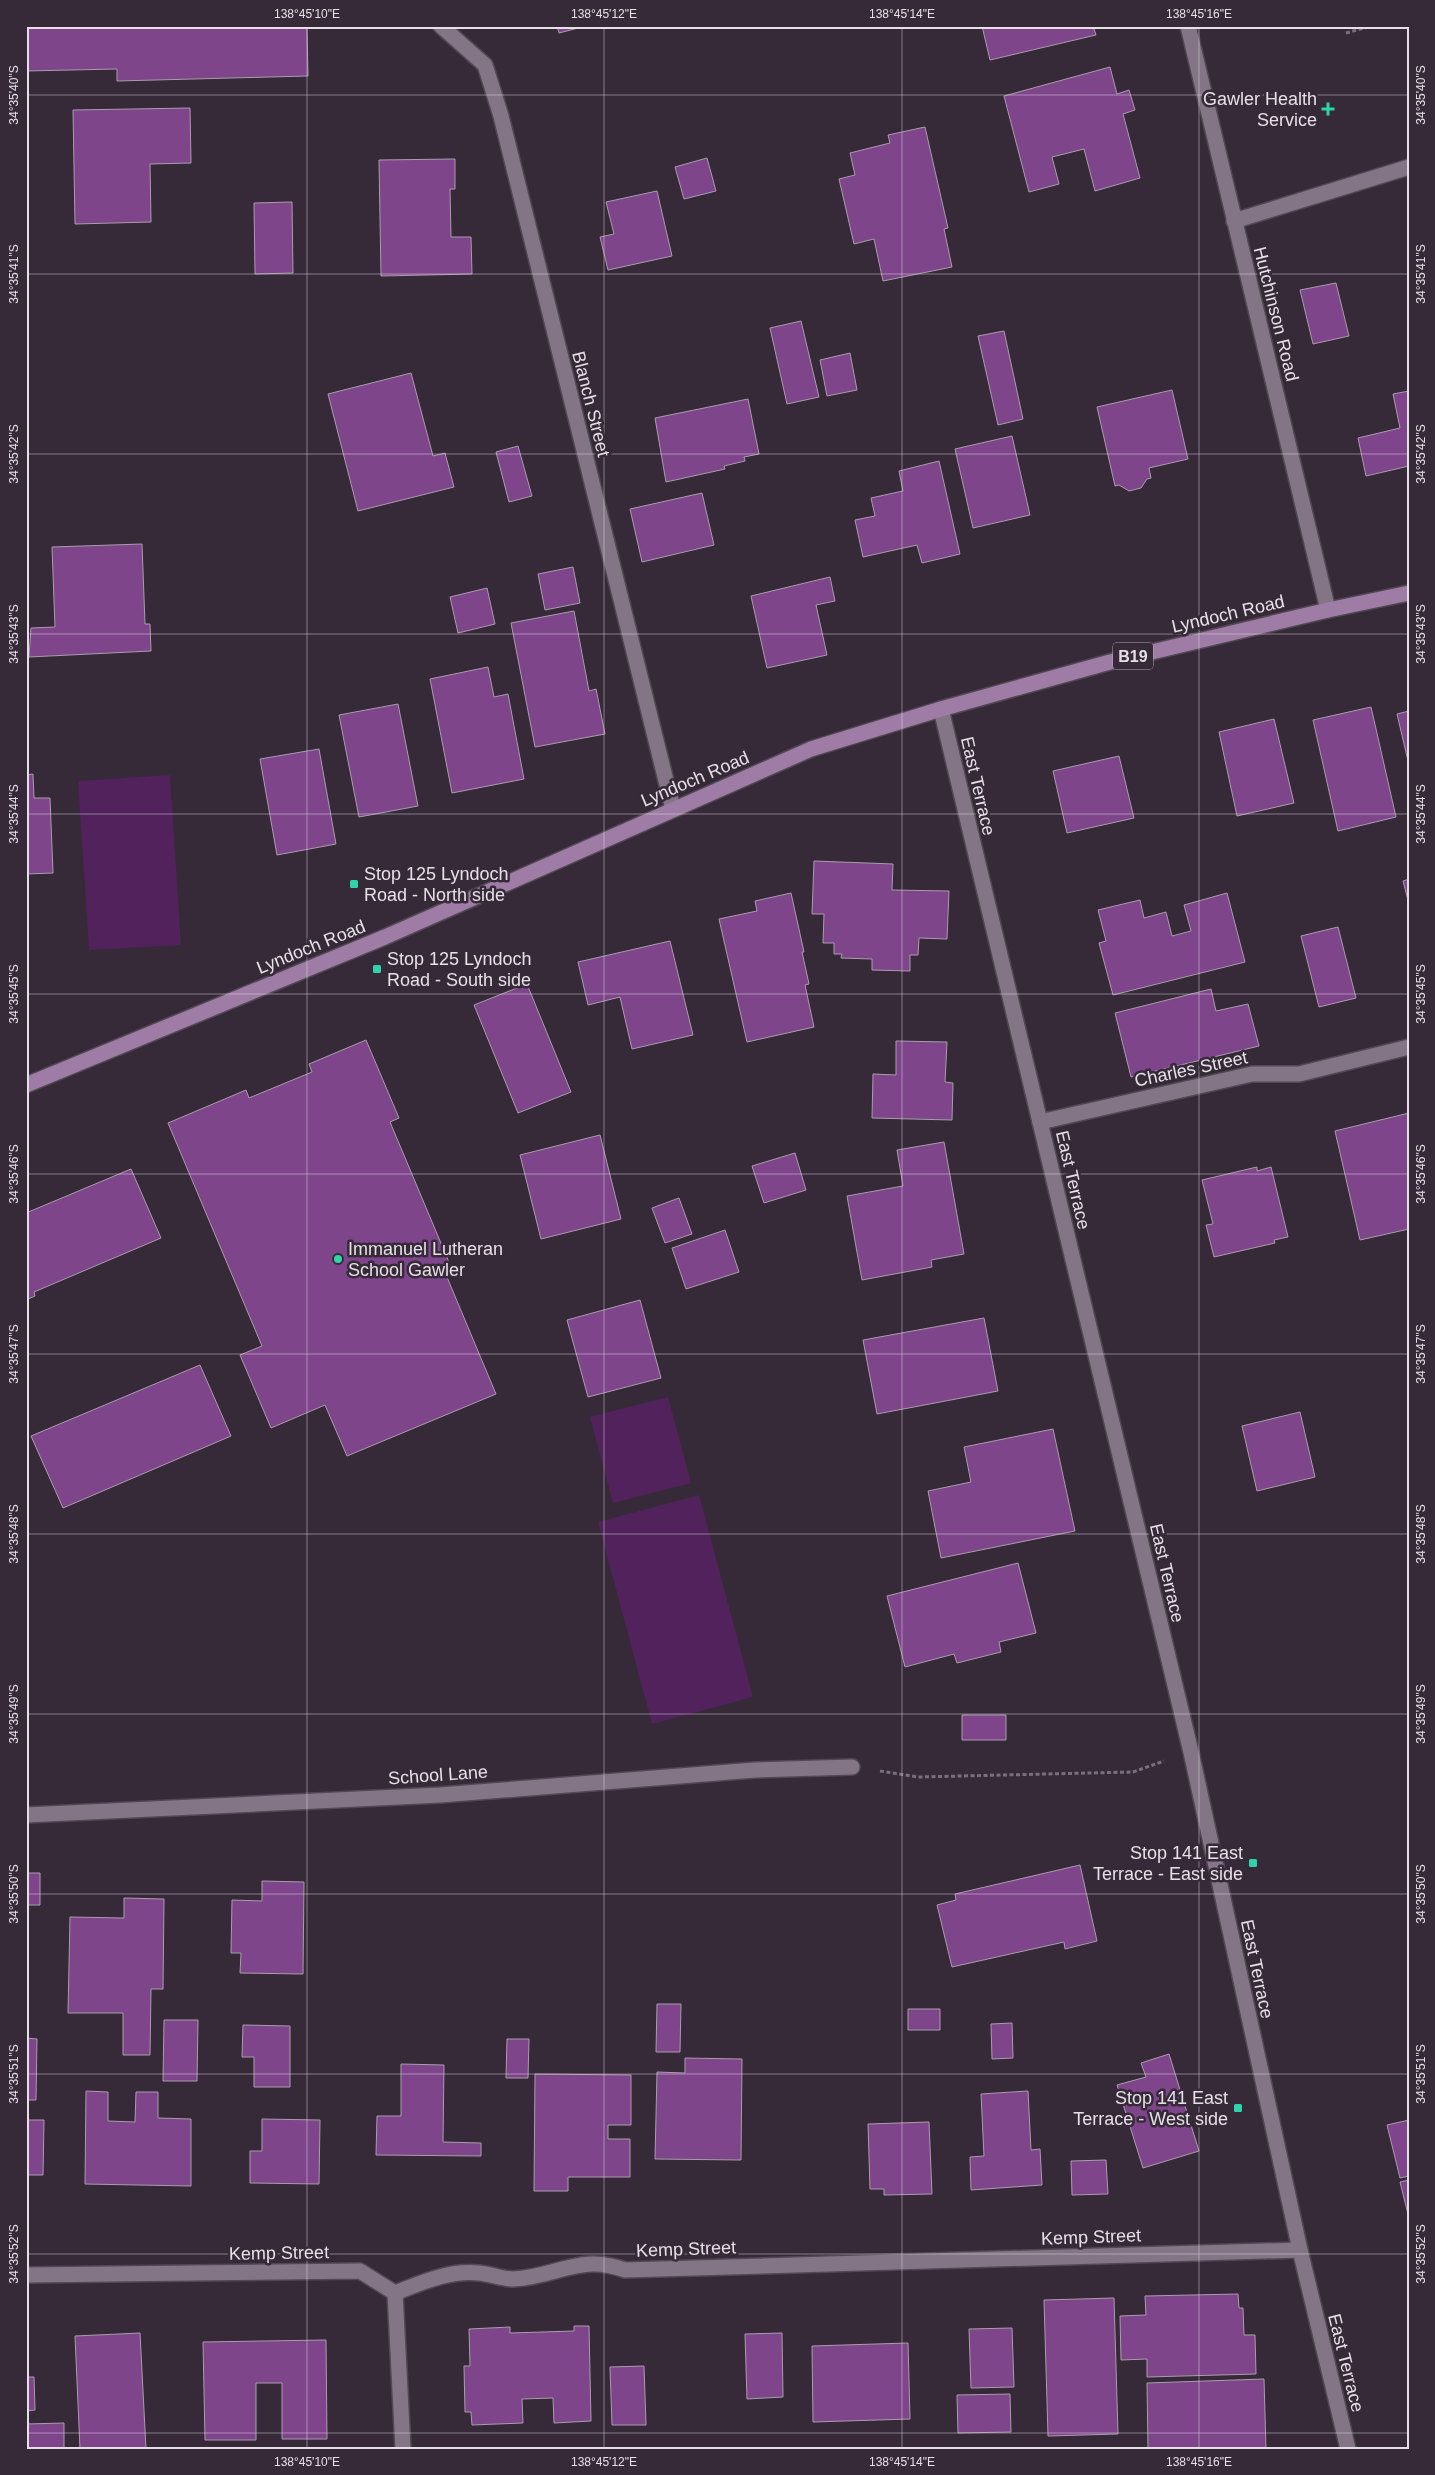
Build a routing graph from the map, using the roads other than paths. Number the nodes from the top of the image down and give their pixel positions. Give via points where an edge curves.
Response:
1 (441, 26) edge
2 (1188, 26) edge
3 (1409, 167) edge
4 (1234, 220) junction
5 (1409, 593) edge
6 (1328, 610) junction
7 (941, 709) junction
8 (673, 809) junction
9 (1409, 1047) edge
10 (26, 1085) edge
11 (1040, 1122) junction
12 (852, 1767) road end
13 (26, 1815) edge
14 (1300, 2250) junction
15 (26, 2275) edge
16 (395, 2292) junction
17 (404, 2449) edge
18 (1348, 2449) edge

1 - 8 street, Blanch Street via 485,65 501,116
2 - 4 street, Hutchinson Road
3 - 4 street
4 - 6 street, Hutchinson Road
5 - 6 main road, Lyndoch Road / B19
6 - 7 main road, Lyndoch Road / B19 via 1110,662
7 - 8 main road, Lyndoch Road / B19 via 811,749
7 - 11 street, East Terrace
8 - 10 main road, Lyndoch Road / B19 via 385,937
9 - 11 street, Charles Street via 1299,1074 1252,1074
11 - 14 street, East Terrace via 1190,1752
12 - 13 street, School Lane via 755,1770 440,1795
14 - 16 street, Kemp Street via 625,2270 607,2263 583,2263 546,2274 512,2279 478,2273 447,2274
14 - 18 street, East Terrace
15 - 16 street, Kemp Street via 360,2271
16 - 17 street

